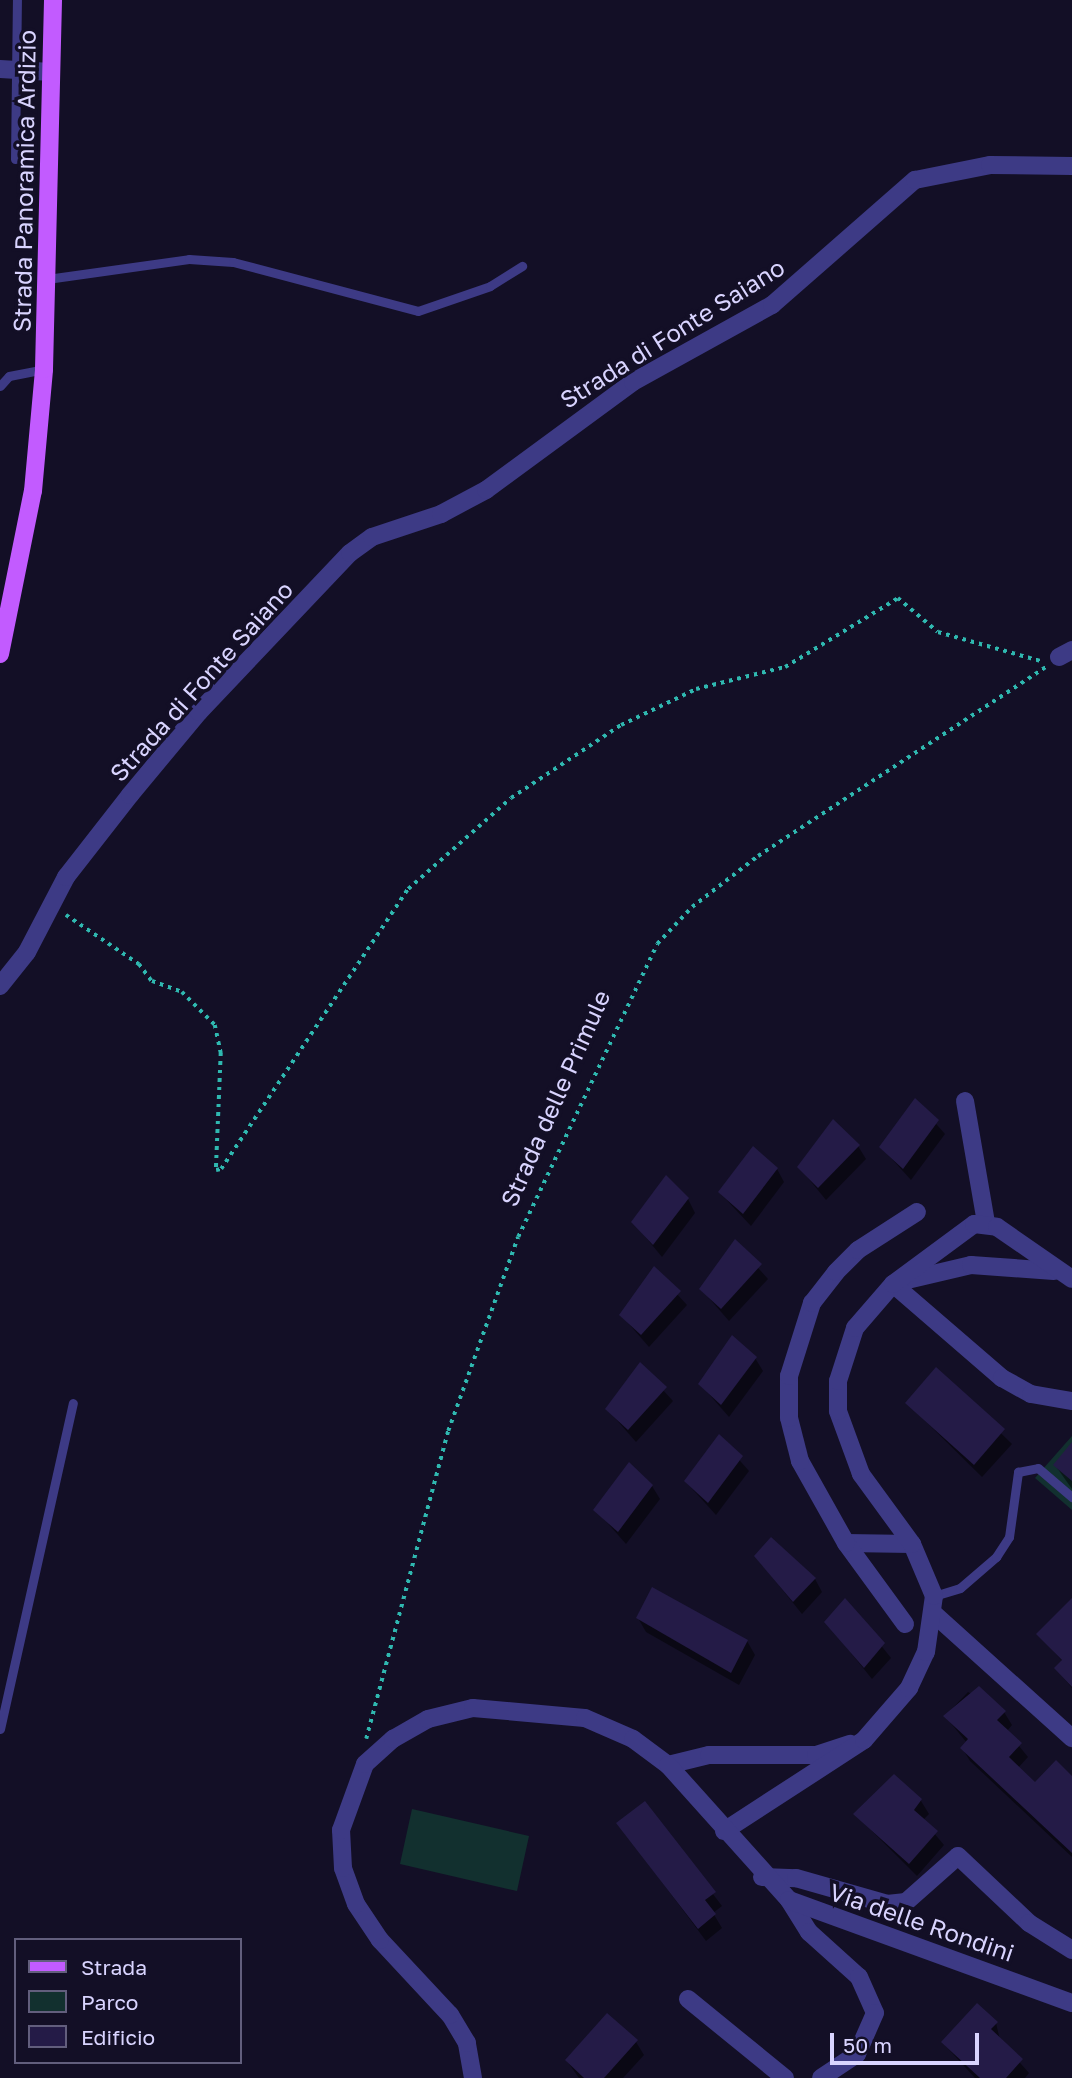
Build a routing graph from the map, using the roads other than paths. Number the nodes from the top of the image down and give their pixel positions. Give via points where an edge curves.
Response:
1 (17, 0) edge
2 (53, 0) edge
3 (8, 70) edge
4 (51, 72) junction
5 (15, 159) dead end
6 (1072, 166) edge
7 (522, 266) dead end
8 (47, 279) junction
9 (44, 369) junction
10 (0, 386) edge
11 (0, 654) edge
12 (0, 986) edge
13 (965, 1101) dead end
14 (918, 1212) dead end
15 (986, 1222) junction
16 (1067, 1276) edge
17 (893, 1284) junction
18 (1072, 1401) edge
19 (73, 1404) dead end
20 (1072, 1497) edge
21 (846, 1543) junction
22 (912, 1544) junction
23 (934, 1605) junction
24 (905, 1623) dead end
25 (0, 1729) edge
26 (1072, 1738) edge
27 (864, 1740) junction
28 (668, 1765) junction
29 (724, 1831) junction
30 (762, 1877) junction
31 (789, 1900) junction
32 (1072, 1950) edge
33 (688, 1999) dead end
34 (1072, 2003) edge
35 (473, 2078) edge
36 (785, 2078) edge
37 (821, 2078) edge

1 - 3 lane
2 - 4 main road, Strada Panoramica Ardizio
3 - 4 street
3 - 5 lane
4 - 8 main road, Strada Panoramica Ardizio
6 - 12 street, Strada di Fonte Saiano via 990,165 915,180 772,305 633,382 486,490 442,514 372,537 350,553 199,712 66,877
7 - 8 lane via 490,286 418,311 233,262 189,259
8 - 9 main road, Strada Panoramica Ardizio
9 - 10 lane via 9,376
9 - 11 main road, Strada Panoramica Ardizio via 33,491
13 - 15 street
14 - 21 street via 835,1272 797,1337 789,1418 800,1461
15 - 16 street
15 - 17 street via 954,1234
16 - 17 street via 971,1265
17 - 18 street via 1002,1378 1031,1394
17 - 22 street via 855,1328 844,1352 838,1411 861,1474
19 - 25 lane
20 - 23 lane via 1038,1468 1018,1472 1003,1547 960,1588
21 - 22 street
21 - 24 street
22 - 23 street
23 - 26 street
23 - 27 street via 926,1652 909,1688
27 - 28 street via 816,1755 718,1754
27 - 29 street
28 - 29 street, Via delle Rondini
28 - 35 street, Via delle Rondini via 633,1739 585,1718 500,1708 428,1719 393,1738 365,1764 341,1830 343,1868 380,1940 450,2015 467,2043
29 - 30 street, Via delle Rondini
30 - 31 street, Via delle Rondini
30 - 32 street, Via delle Rondini via 796,1878 887,1904 906,1902 958,1856 1029,1923
31 - 34 street, Via delle Rondini
31 - 37 street via 809,1932 859,1977 875,2013 872,2034 857,2054
33 - 36 street

